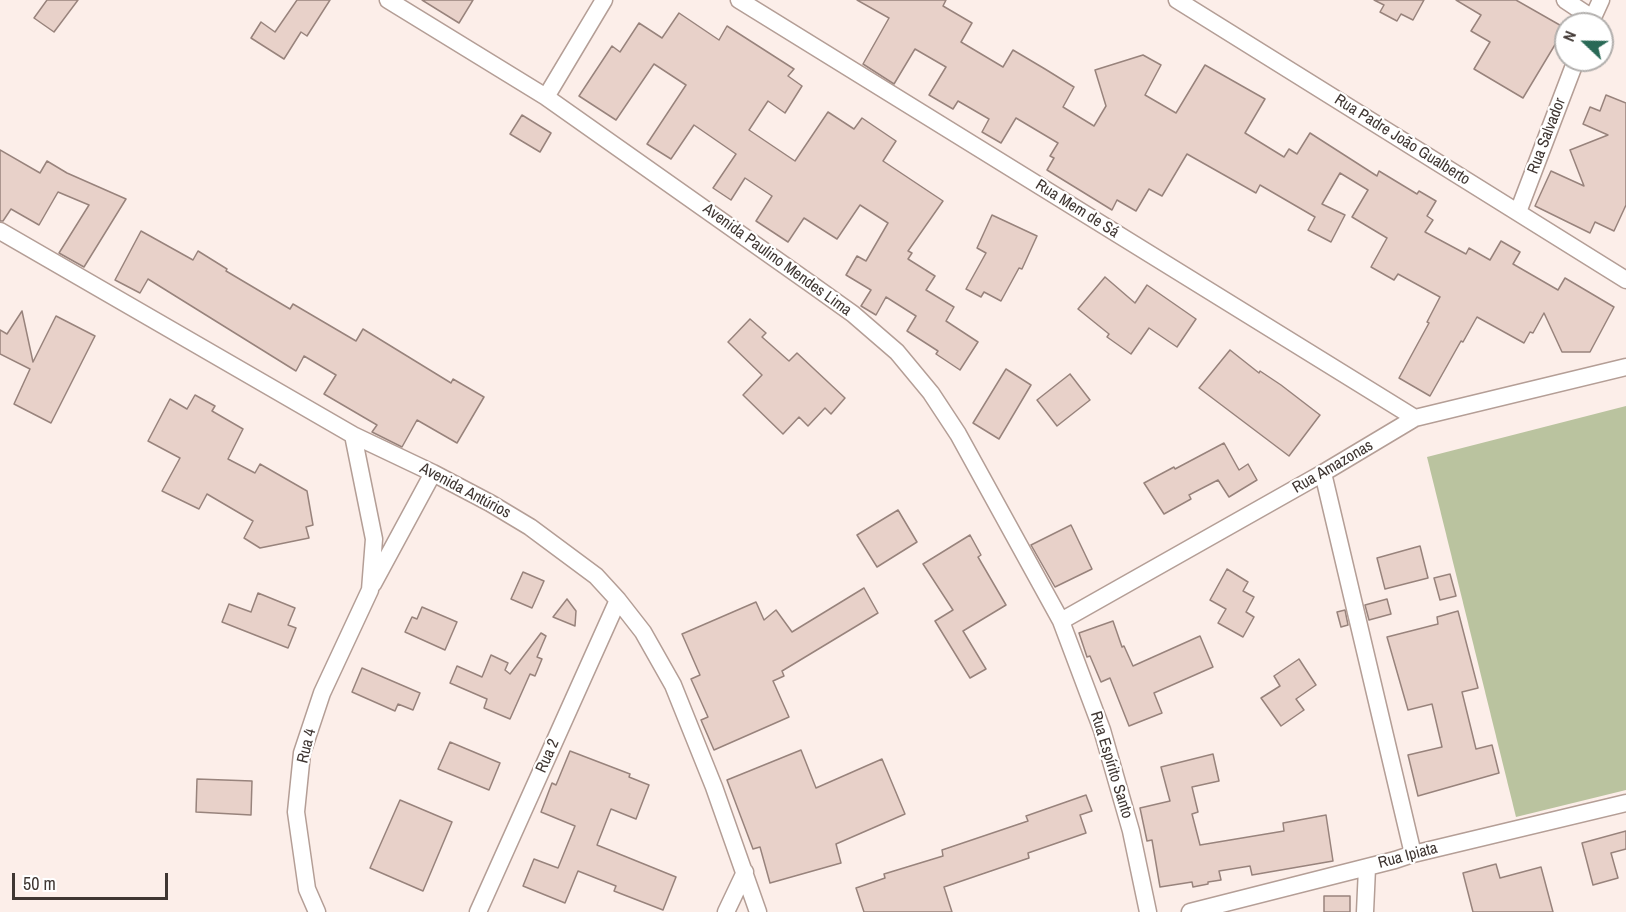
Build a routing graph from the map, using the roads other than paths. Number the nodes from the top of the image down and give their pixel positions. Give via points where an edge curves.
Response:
1 (388, 0) edge
2 (604, 0) edge
3 (739, 0) edge
4 (1177, 0) edge
5 (1564, 0) edge
6 (1579, 12) edge
7 (1571, 72) edge
8 (546, 97) junction
9 (1518, 212) junction
10 (0, 231) edge
11 (1626, 280) edge
12 (1626, 367) edge
13 (1415, 418) junction
14 (353, 435) junction
15 (433, 473) junction
16 (1323, 473) junction
17 (370, 590) junction
18 (618, 600) junction
19 (1061, 621) junction
20 (1626, 803) edge
21 (1413, 854) junction
22 (1367, 868) junction
23 (745, 872) junction
24 (317, 912) edge
25 (478, 912) edge
26 (726, 912) edge
27 (758, 912) edge
28 (1148, 912) edge
29 (1190, 912) edge
30 (1365, 912) edge

1 - 8 street, Avenida Paulino Mendes Lima
2 - 8 street
3 - 13 street, Rua Mem de Sá
4 - 9 street, Rua Padre João Gualberto
5 - 6 street
7 - 9 street, Rua Salvador
8 - 19 street, Avenida Paulino Mendes Lima via 836,302 897,352 932,393 958,434
9 - 11 street, Rua Padre João Gualberto
10 - 14 street, Avenida Antúrios
12 - 13 street, Rua Amazonas
13 - 16 street, Rua Amazonas
14 - 15 street, Avenida Antúrios
14 - 17 street, Rua 4 via 374,539
15 - 17 street, Rua 4
15 - 18 street, Avenida Antúrios via 530,527 596,576
16 - 19 street, Rua Amazonas
16 - 21 street
17 - 24 street, Rua 4 via 322,693 302,753 296,812 307,889
18 - 23 street, Avenida Antúrios via 643,632 673,685
18 - 25 street, Rua 2
19 - 28 street, Rua Espírito Santo via 1102,730 1131,831
20 - 21 street, Rua Ipiata
21 - 22 street, Rua Ipiata
22 - 29 street, Rua Ipiata
22 - 30 street
23 - 26 street
23 - 27 street, Avenida Antúrios

